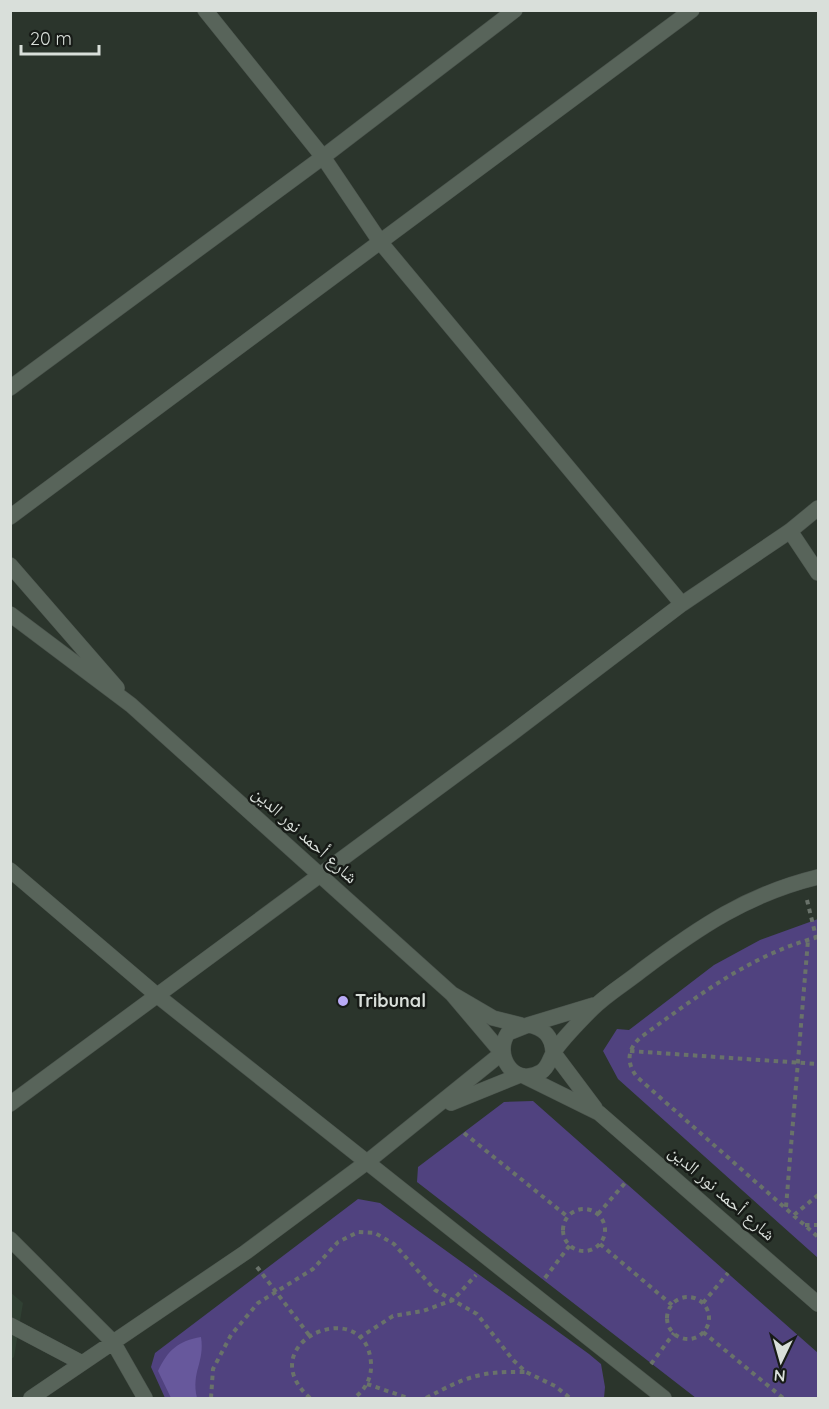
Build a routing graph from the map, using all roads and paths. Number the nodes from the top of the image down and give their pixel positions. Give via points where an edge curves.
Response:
1 (205, 10) edge
2 (515, 10) edge
3 (692, 10) edge
4 (323, 157) junction
5 (381, 243) junction
6 (10, 388) edge
7 (819, 508) edge
8 (10, 517) edge
9 (790, 531) junction
10 (10, 565) edge
11 (819, 573) edge
12 (682, 604) junction
13 (10, 614) edge
14 (130, 705) junction
15 (10, 870) edge
16 (320, 874) junction
17 (819, 877) edge
18 (802, 881) junction
19 (817, 937) edge
20 (808, 939) junction
21 (453, 994) junction
22 (159, 997) junction
23 (597, 1005) junction
24 (525, 1025) junction
25 (630, 1051) junction
26 (553, 1052) junction
27 (502, 1053) junction
28 (798, 1062) junction
29 (819, 1064) edge
30 (522, 1075) junction
31 (10, 1104) edge
32 (434, 1110) junction
33 (599, 1113) junction
34 (464, 1133) dead end
35 (367, 1162) junction
36 (625, 1182) dead end
37 (819, 1195) edge
38 (786, 1208) junction
39 (598, 1214) junction
40 (794, 1215) junction
41 (568, 1217) junction
42 (805, 1225) junction
43 (819, 1225) edge
44 (819, 1237) edge
45 (10, 1239) edge
46 (600, 1244) junction
47 (570, 1245) junction
48 (246, 1252) junction
49 (490, 1260) junction
50 (728, 1273) dead end
51 (277, 1293) junction
52 (533, 1294) junction
53 (453, 1300) junction
54 (703, 1303) junction
55 (819, 1304) edge
56 (672, 1305) junction
57 (10, 1325) edge
58 (703, 1332) junction
59 (674, 1333) junction
60 (309, 1335) junction
61 (359, 1338) junction
62 (113, 1342) junction
63 (82, 1363) junction
64 (526, 1372) junction
65 (639, 1379) junction
66 (367, 1384) junction
67 (31, 1398) edge
68 (146, 1398) edge
69 (211, 1398) edge
70 (310, 1398) edge
71 (354, 1398) edge
72 (408, 1398) edge
73 (426, 1398) edge
74 (570, 1398) edge
75 (662, 1398) edge
76 (783, 1398) edge

1 - 4 street
2 - 4 street
3 - 5 street
4 - 5 street
4 - 6 street
5 - 8 street
5 - 12 street
7 - 9 street
9 - 11 street
9 - 12 street
10 - 14 street
12 - 16 street
13 - 14 street
14 - 16 street, شارع أحمد نور الدين
15 - 22 street
16 - 21 street, شارع أحمد نور الدين
16 - 22 street
17 - 18 street
18 - 19 path
18 - 23 street via 747,900 696,929
19 - 20 path
20 - 25 path via 778,948 723,978 641,1037
20 - 28 path
21 - 24 street, شارع أحمد نور الدين via 493,1018
21 - 27 street, شارع أحمد نور الدين
22 - 31 street
22 - 35 street
23 - 24 street
23 - 26 street
24 - 26 street via 544,1030
24 - 27 street via 508,1033
25 - 28 path
25 - 38 path via 629,1064 637,1077
26 - 30 street via 546,1068
26 - 33 street, شارع أحمد نور الدين
27 - 30 street via 508,1067
27 - 32 street
28 - 29 path
28 - 38 path
30 - 32 street
30 - 33 street, شارع أحمد نور الدين
32 - 35 street
33 - 55 street, شارع أحمد نور الدين
34 - 41 path
35 - 48 street
35 - 49 street
36 - 39 path
37 - 40 path
38 - 40 path
39 - 41 path via 586,1209
39 - 46 path via 605,1225
40 - 42 path
41 - 47 path via 563,1230
42 - 43 path
42 - 44 path
45 - 62 street
46 - 47 path via 581,1250
46 - 56 path
47 - 52 path
48 - 51 path
48 - 62 street
49 - 52 street
49 - 53 path
50 - 54 path
51 - 53 path via 313,1269 338,1242 358,1232 375,1233 394,1244 435,1290
51 - 60 path
51 - 69 path via 258,1304 231,1335 213,1369
52 - 65 street
53 - 61 path via 393,1316
53 - 64 path via 477,1314
54 - 56 path via 689,1297
54 - 58 path via 709,1320
56 - 59 path via 667,1318
57 - 63 street
58 - 59 path via 691,1339
58 - 76 path
59 - 65 path
60 - 61 path via 324,1328 337,1328
60 - 70 path via 296,1353 293,1366 295,1379
61 - 66 path via 370,1360
62 - 63 street
62 - 68 street
63 - 67 street
64 - 73 path via 493,1371 470,1376
64 - 74 path
65 - 75 street
66 - 71 path
66 - 72 path

